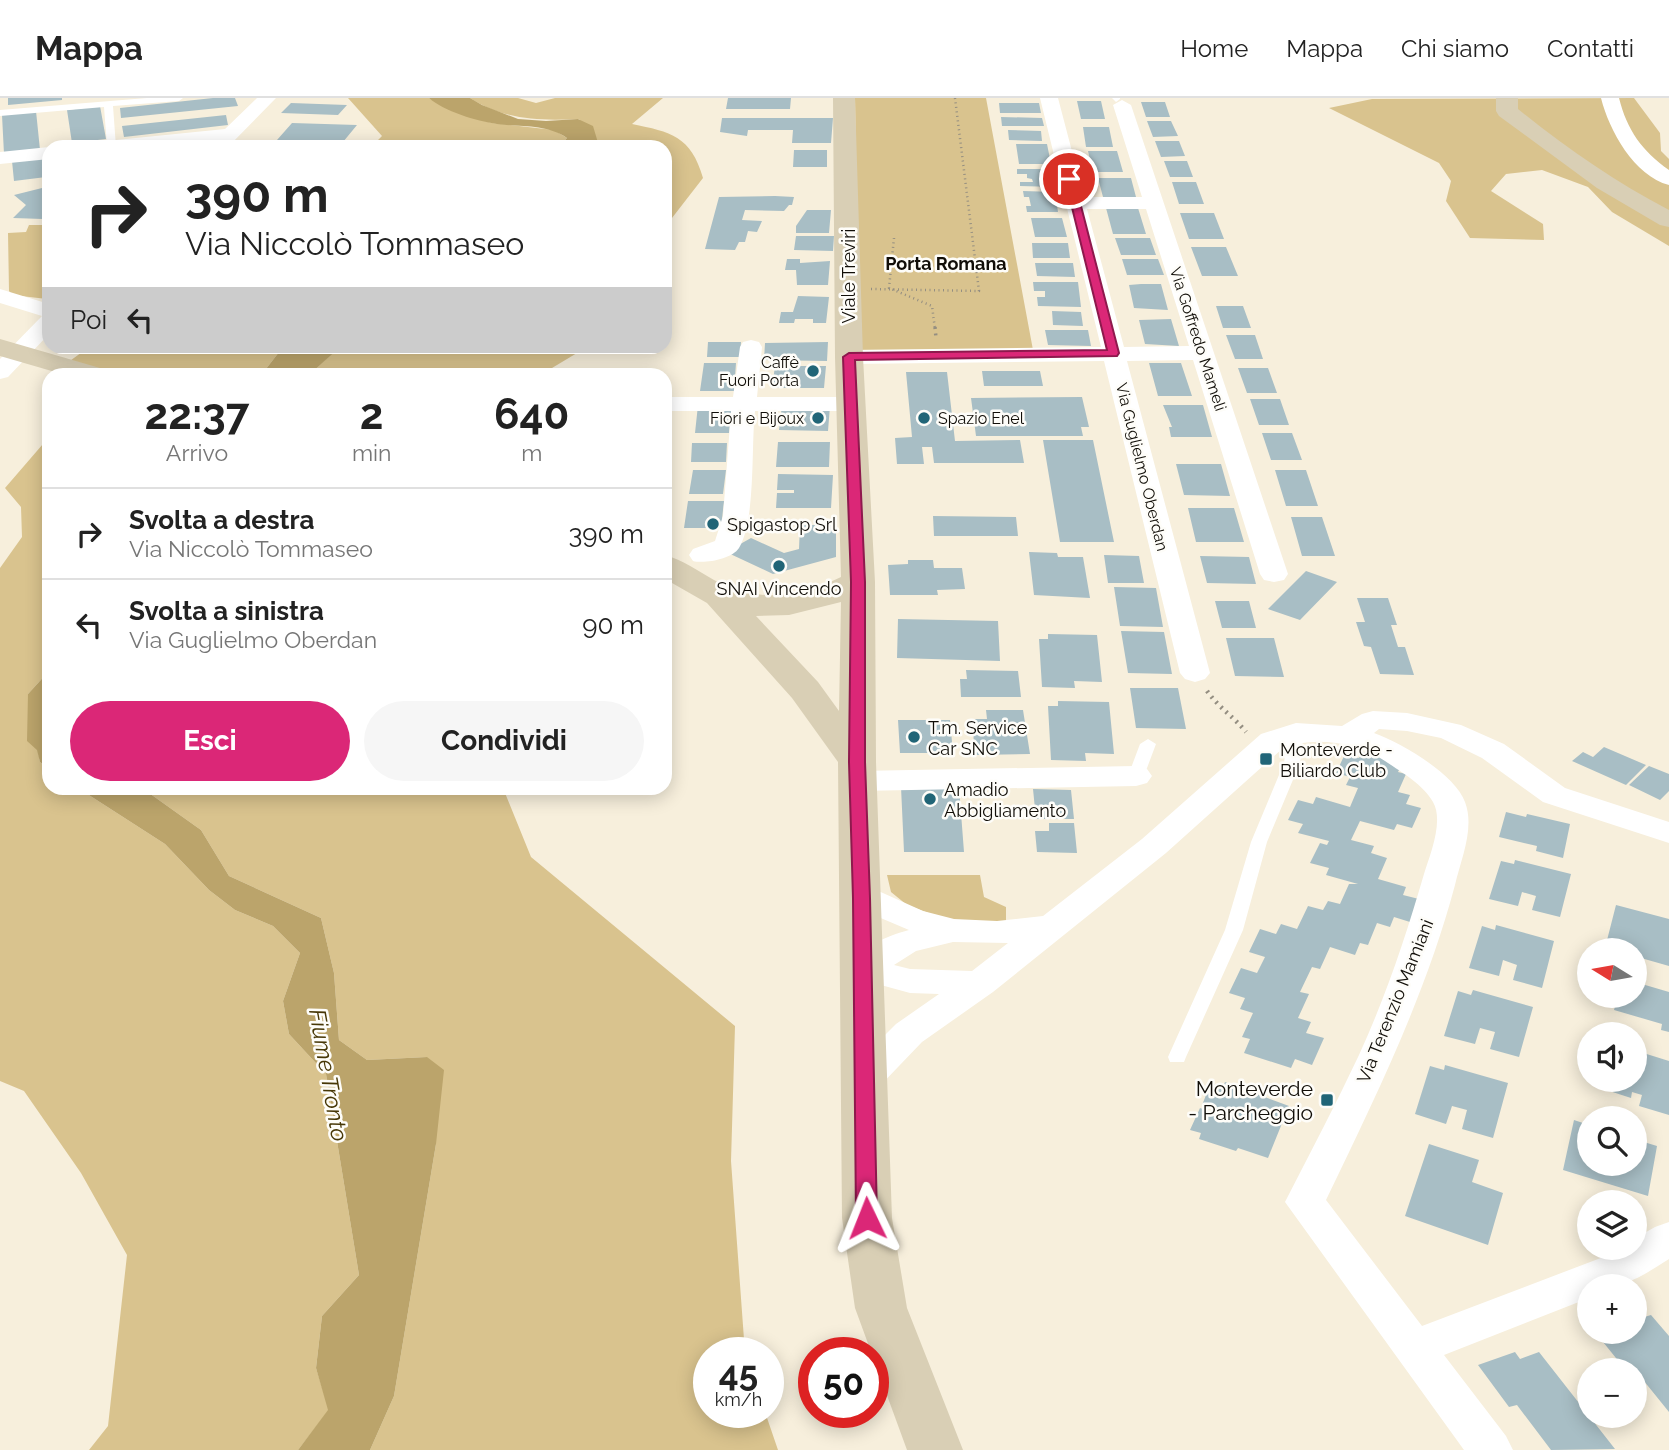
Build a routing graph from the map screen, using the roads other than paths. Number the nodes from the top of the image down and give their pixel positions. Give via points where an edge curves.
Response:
1 (178, 98) edge
2 (267, 98) edge
3 (844, 98) edge
4 (1049, 98) edge
5 (1507, 98) edge
6 (1610, 98) edge
7 (1118, 101) edge
8 (108, 103) junction
9 (0, 113) edge
10 (112, 140) edge
11 (224, 140) edge
12 (42, 154) edge
13 (0, 158) edge
14 (1669, 179) edge
15 (1075, 203) junction
16 (1153, 203) junction
17 (1669, 220) edge
18 (0, 296) edge
19 (42, 309) edge
20 (42, 328) edge
21 (0, 346) edge
22 (751, 347) dead end
23 (1113, 353) junction
24 (1202, 353) junction
25 (849, 357) junction
26 (71, 368) edge
27 (0, 372) edge
28 (672, 404) edge
29 (744, 404) junction
30 (850, 404) junction
31 (703, 555) dead end
32 (672, 569) edge
33 (1274, 574) dead end
34 (858, 582) junction
35 (719, 596) junction
36 (1195, 673) dead end
37 (1296, 732) junction
38 (1347, 736) junction
39 (1148, 744) dead end
40 (857, 771) junction
41 (1136, 776) joint
42 (1669, 833) edge
43 (862, 898) junction
44 (1052, 926) junction
45 (949, 931) junction
46 (861, 968) junction
47 (980, 983) junction
48 (1177, 1057) dead end
49 (862, 1081) junction
50 (1669, 1238) edge
51 (1414, 1348) junction
52 (935, 1450) edge
53 (1490, 1450) edge

1 - 8 lane
2 - 11 street
3 - 25 street, Viale Treviri
4 - 15 street, Via Guglielmo Oberdan
5 - 17 street via 1507,111 1544,142
6 - 14 street via 1615,124 1633,149
7 - 16 street, Via Goffredo Mameli
8 - 9 lane
8 - 10 lane
12 - 13 street
15 - 16 street
15 - 23 street, Via Guglielmo Oberdan
16 - 24 street, Via Goffredo Mameli
18 - 19 street
20 - 27 street
21 - 26 street
22 - 29 street
23 - 24 street
23 - 25 street
23 - 36 street, Via Guglielmo Oberdan
24 - 33 street, Via Goffredo Mameli
25 - 30 street, Viale Treviri
28 - 29 street
29 - 30 street
29 - 31 street via 736,516 727,546
30 - 34 street, Viale Treviri
32 - 35 street
34 - 35 street via 794,605 771,606
34 - 40 street, Viale Treviri
35 - 40 street via 805,690
37 - 38 street, Via Terenzio Mamiani
37 - 44 street via 1272,741 1154,846
37 - 48 lane via 1292,763 1259,842 1234,930
38 - 42 street via 1373,720 1450,731 1493,751 1554,795
38 - 51 street, Via Terenzio Mamiani via 1385,747 1421,771 1449,800 1452,819 1421,945 1378,1054 1305,1202
39 - 41 lane
40 - 41 street
40 - 43 street, Viale Treviri
43 - 45 street via 909,920
43 - 46 street, Viale Treviri
44 - 45 street via 1001,934
44 - 47 street
45 - 46 street via 904,943
46 - 47 street via 910,981
46 - 49 street, Viale Treviri
47 - 49 street via 909,1033
49 - 52 street, Viale Treviri via 867,1218 881,1308
50 - 51 street via 1621,1268
51 - 53 street, Via Terenzio Mamiani

